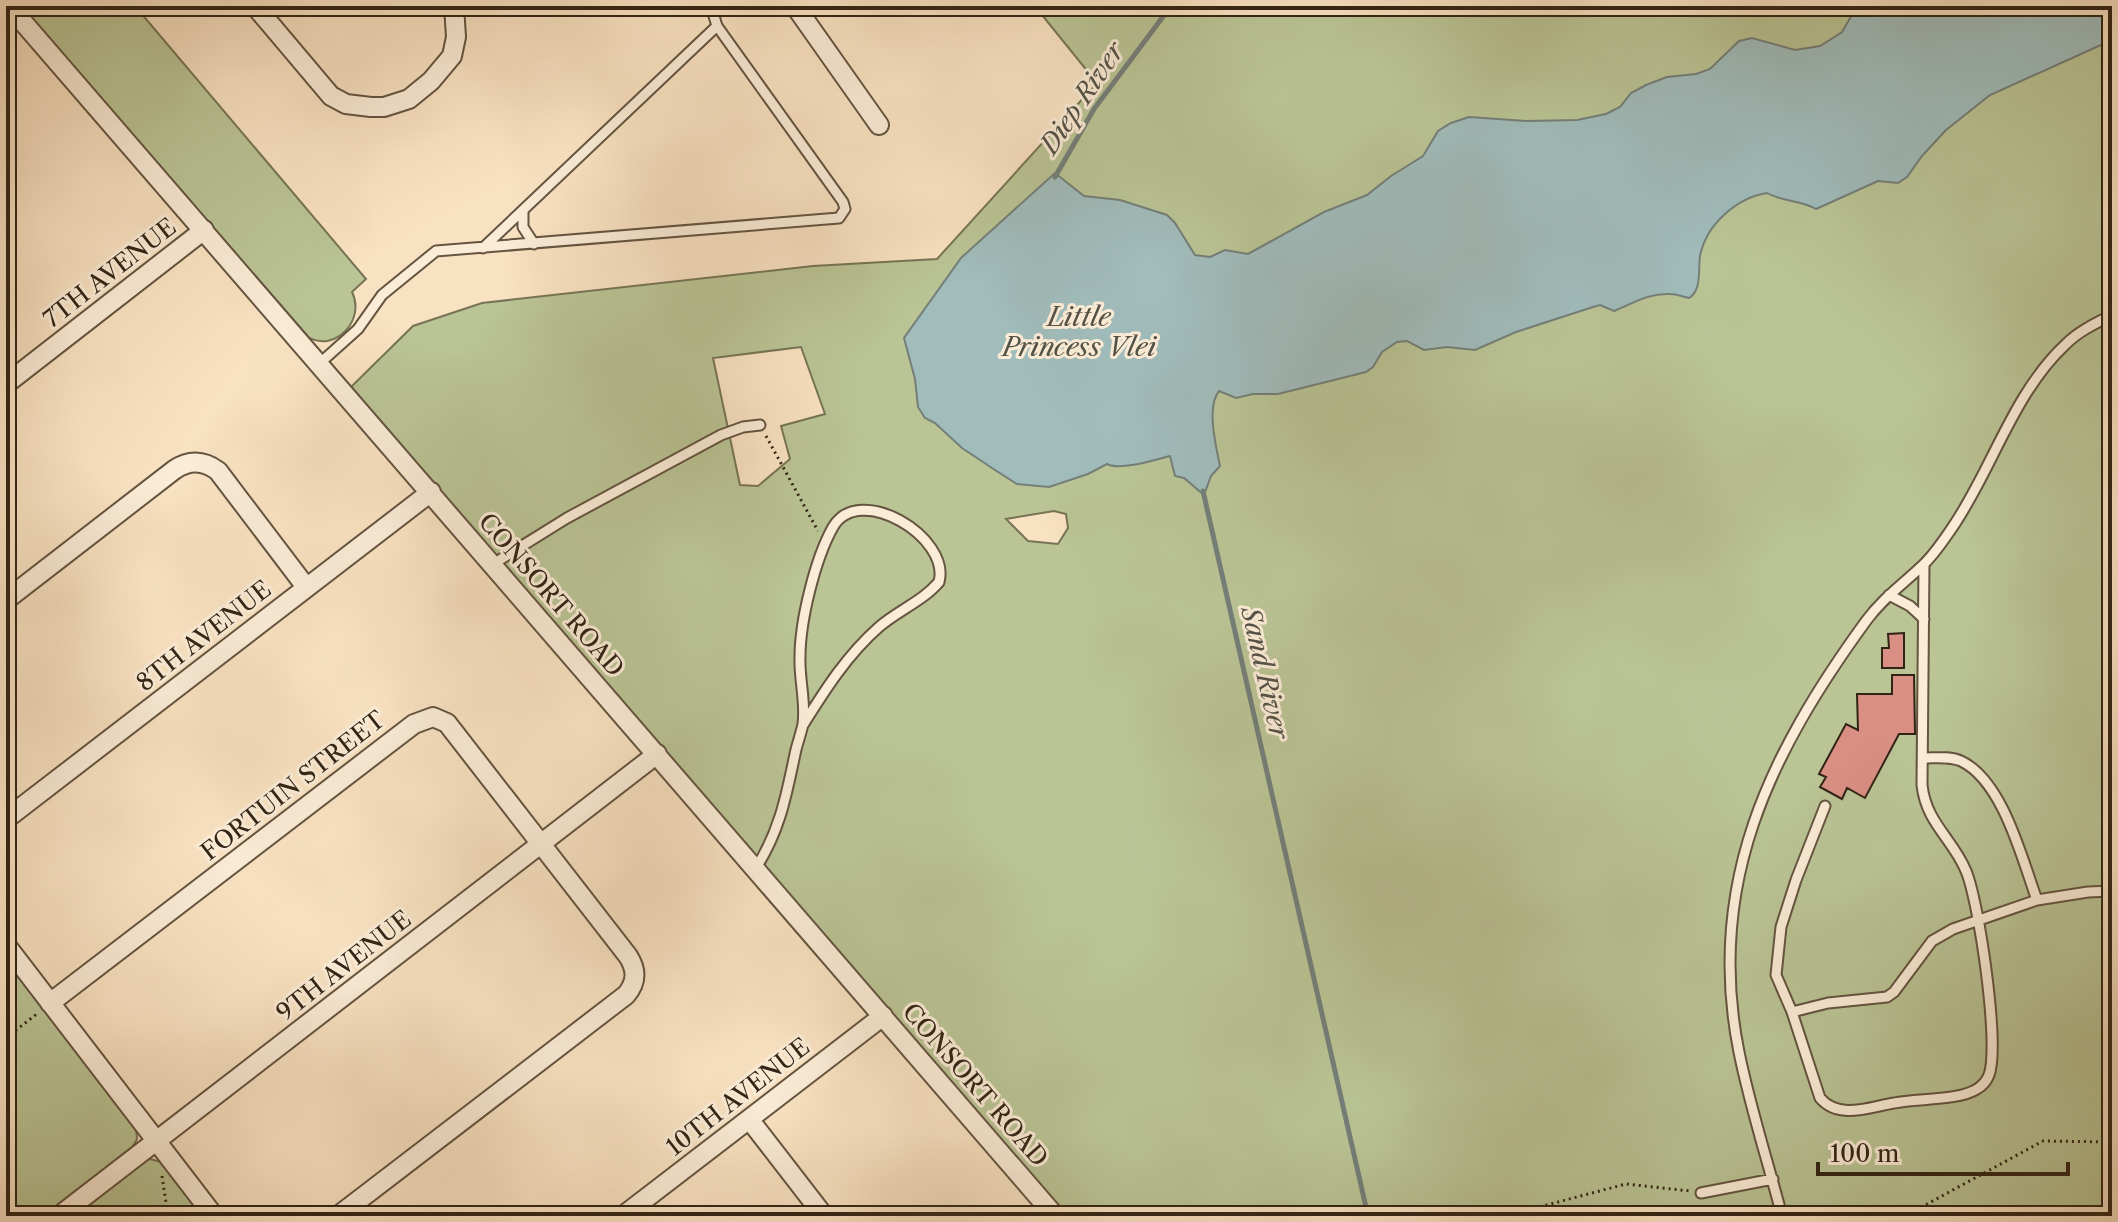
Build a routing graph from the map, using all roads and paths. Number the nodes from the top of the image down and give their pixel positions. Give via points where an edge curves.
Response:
1 (9, 6) edge
2 (255, 6) edge
3 (454, 6) edge
4 (711, 6) edge
5 (795, 6) edge
6 (717, 26) junction
7 (879, 125) dead end
8 (523, 210) junction
9 (204, 230) junction
10 (534, 244) junction
11 (483, 248) junction
12 (2112, 315) edge
13 (320, 363) junction
14 (6, 384) edge
15 (760, 425) joint
16 (431, 492) junction
17 (826, 545) junction
18 (493, 564) junction
19 (1924, 564) junction
20 (306, 587) junction
21 (1889, 595) junction
22 (6, 600) edge
23 (1924, 619) junction
24 (803, 725) junction
25 (657, 754) junction
26 (1924, 758) junction
27 (1825, 806) dead end
28 (6, 819) edge
29 (541, 845) junction
30 (756, 868) junction
31 (2112, 891) edge
32 (2037, 900) junction
33 (1976, 920) junction
34 (6, 945) edge
35 (50, 1003) junction
36 (1792, 1012) junction
37 (883, 1016) junction
38 (6, 1038) edge
39 (749, 1119) junction
40 (156, 1141) junction
41 (2112, 1142) edge
42 (1773, 1179) junction
43 (1701, 1193) joint
44 (59, 1216) edge
45 (214, 1216) edge
46 (338, 1216) edge
47 (623, 1216) edge
48 (824, 1216) edge
49 (1055, 1216) edge
50 (1505, 1216) edge
51 (1782, 1216) edge
52 (1905, 1216) edge

1 - 9 street, CONSORT ROAD
2 - 3 street via 331,96 346,104 384,107 409,99 449,61 456,37
4 - 6 lane
5 - 7 street
6 - 8 lane
6 - 10 lane via 843,202 843,214
8 - 10 lane via 523,227
8 - 11 lane
9 - 13 street, CONSORT ROAD
9 - 14 street, 7TH AVENUE
10 - 11 lane
11 - 13 lane via 436,251 382,295 358,329
12 - 19 lane via 2067,343 2052,359 1954,525
13 - 16 street, CONSORT ROAD
15 - 17 path
15 - 18 lane via 721,435
16 - 18 street, CONSORT ROAD
16 - 20 street, 8TH AVENUE
17 - 24 lane via 802,628
17 - 24 lane via 833,527 846,515 878,513 917,530 940,579 857,649
18 - 25 street, CONSORT ROAD
19 - 21 lane
19 - 23 lane
20 - 22 street via 218,471 195,462 174,470
20 - 28 street, 8TH AVENUE
21 - 23 lane
21 - 42 lane via 1789,739 1757,811 1740,868 1731,996 1739,1052
23 - 26 lane
24 - 30 lane via 776,832
25 - 29 street, 9TH AVENUE
25 - 30 street, CONSORT ROAD
26 - 32 lane via 1960,760 1995,795
26 - 33 lane via 1927,810 1966,872
27 - 36 lane via 1781,927 1776,975
29 - 35 street, FORTUIN STREET via 451,727 438,718 423,719
29 - 40 street, 9TH AVENUE
29 - 46 street via 628,956 634,984
30 - 37 street, CONSORT ROAD
31 - 32 lane
32 - 33 lane
33 - 36 lane via 1932,941 1887,997
33 - 36 lane via 1993,1034 1989,1073 1977,1089 1845,1112 1828,1107 1820,1098
34 - 35 street
35 - 38 path
35 - 40 street
37 - 39 street, 10TH AVENUE
37 - 49 street, CONSORT ROAD
39 - 47 street, 10TH AVENUE
39 - 48 street
40 - 44 street, 9TH AVENUE
40 - 45 street
41 - 52 path via 2043,1141
42 - 43 lane
42 - 51 lane
43 - 50 path via 1626,1184

